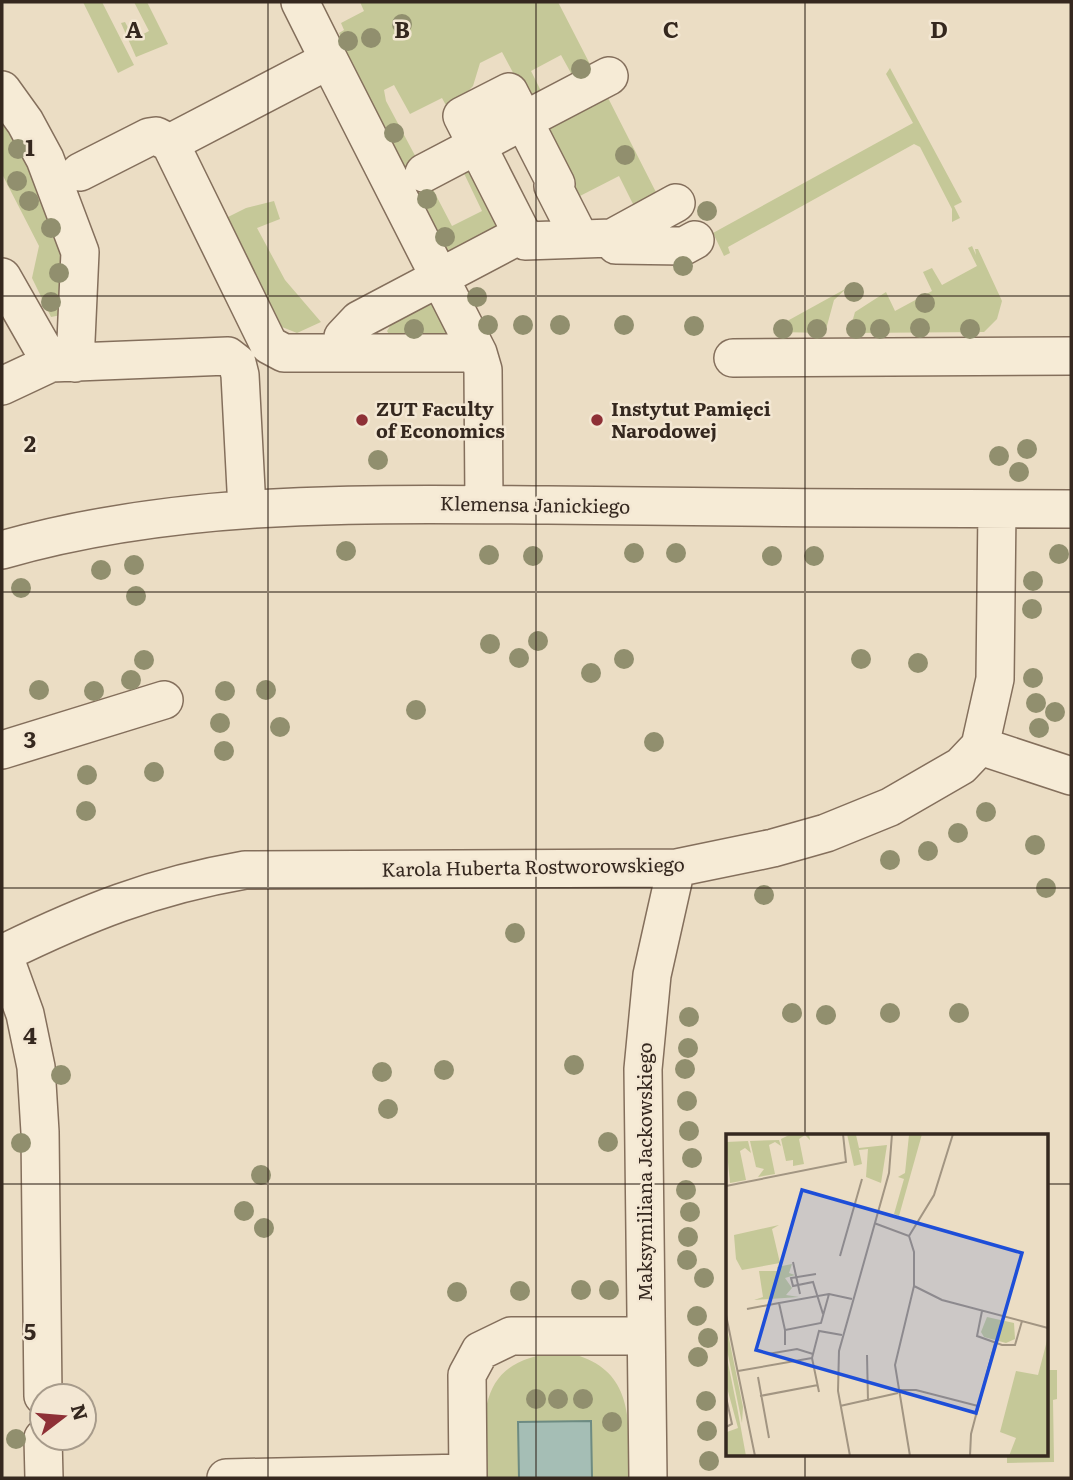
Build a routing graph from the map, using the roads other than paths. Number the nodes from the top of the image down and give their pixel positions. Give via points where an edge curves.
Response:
1 (300, 2) edge
2 (328, 60) junction
3 (609, 76) dead end
4 (2, 90) edge
5 (524, 121) junction
6 (170, 143) junction
7 (477, 145) junction
8 (80, 172) dead end
9 (411, 180) junction
10 (553, 186) junction
11 (676, 203) dead end
12 (515, 221) junction
13 (595, 237) junction
14 (695, 240) dead end
15 (2, 277) edge
16 (440, 278) junction
17 (344, 352) junction
18 (478, 353) junction
19 (1071, 356) edge
20 (733, 358) dead end
21 (63, 363) junction
22 (2, 386) edge
23 (484, 504) junction
24 (247, 509) junction
25 (997, 509) junction
26 (1071, 509) edge
27 (2, 550) edge
28 (164, 700) dead end
29 (981, 746) junction
30 (2, 750) edge
31 (1071, 776) edge
32 (676, 868) junction
33 (3, 954) edge
34 (645, 1336) junction
35 (43, 1382) edge
36 (44, 1452) edge
37 (468, 1476) edge
38 (44, 1478) edge
39 (226, 1478) edge
40 (648, 1478) edge

1 - 2 street
2 - 6 street
2 - 9 street
3 - 5 street
4 - 21 street via 45,159 80,251
5 - 7 street via 509,92 462,116
5 - 10 street via 556,184
6 - 8 street via 149,137
6 - 17 street via 269,345 284,353
7 - 9 street
7 - 12 street
9 - 16 street
10 - 12 street
10 - 13 street
11 - 13 street
12 - 13 street via 525,241
12 - 16 street
13 - 14 street via 616,245 684,246
15 - 21 street
16 - 17 street via 359,320 343,337
16 - 18 street
17 - 18 street
18 - 23 street via 483,370
19 - 20 street
21 - 22 street
21 - 24 street via 228,356 237,363
23 - 24 street, Klemensa Janickiego
23 - 25 street, Klemensa Janickiego
24 - 27 street, Klemensa Janickiego via 138,521
25 - 26 street, Klemensa Janickiego
25 - 29 street via 995,679
28 - 30 street
29 - 31 street
29 - 32 street, Karola Huberta Rostworowskiego via 940,779 860,820 773,848
32 - 33 street, Karola Huberta Rostworowskiego via 245,870 116,902
32 - 34 street, Maksymiliana Jackowskiego via 652,975 645,1034
33 - 35 street via 25,1014 36,1067
34 - 37 street via 511,1336 480,1351 467,1375
34 - 40 street, Maksymiliana Jackowskiego
36 - 38 street
37 - 39 street

